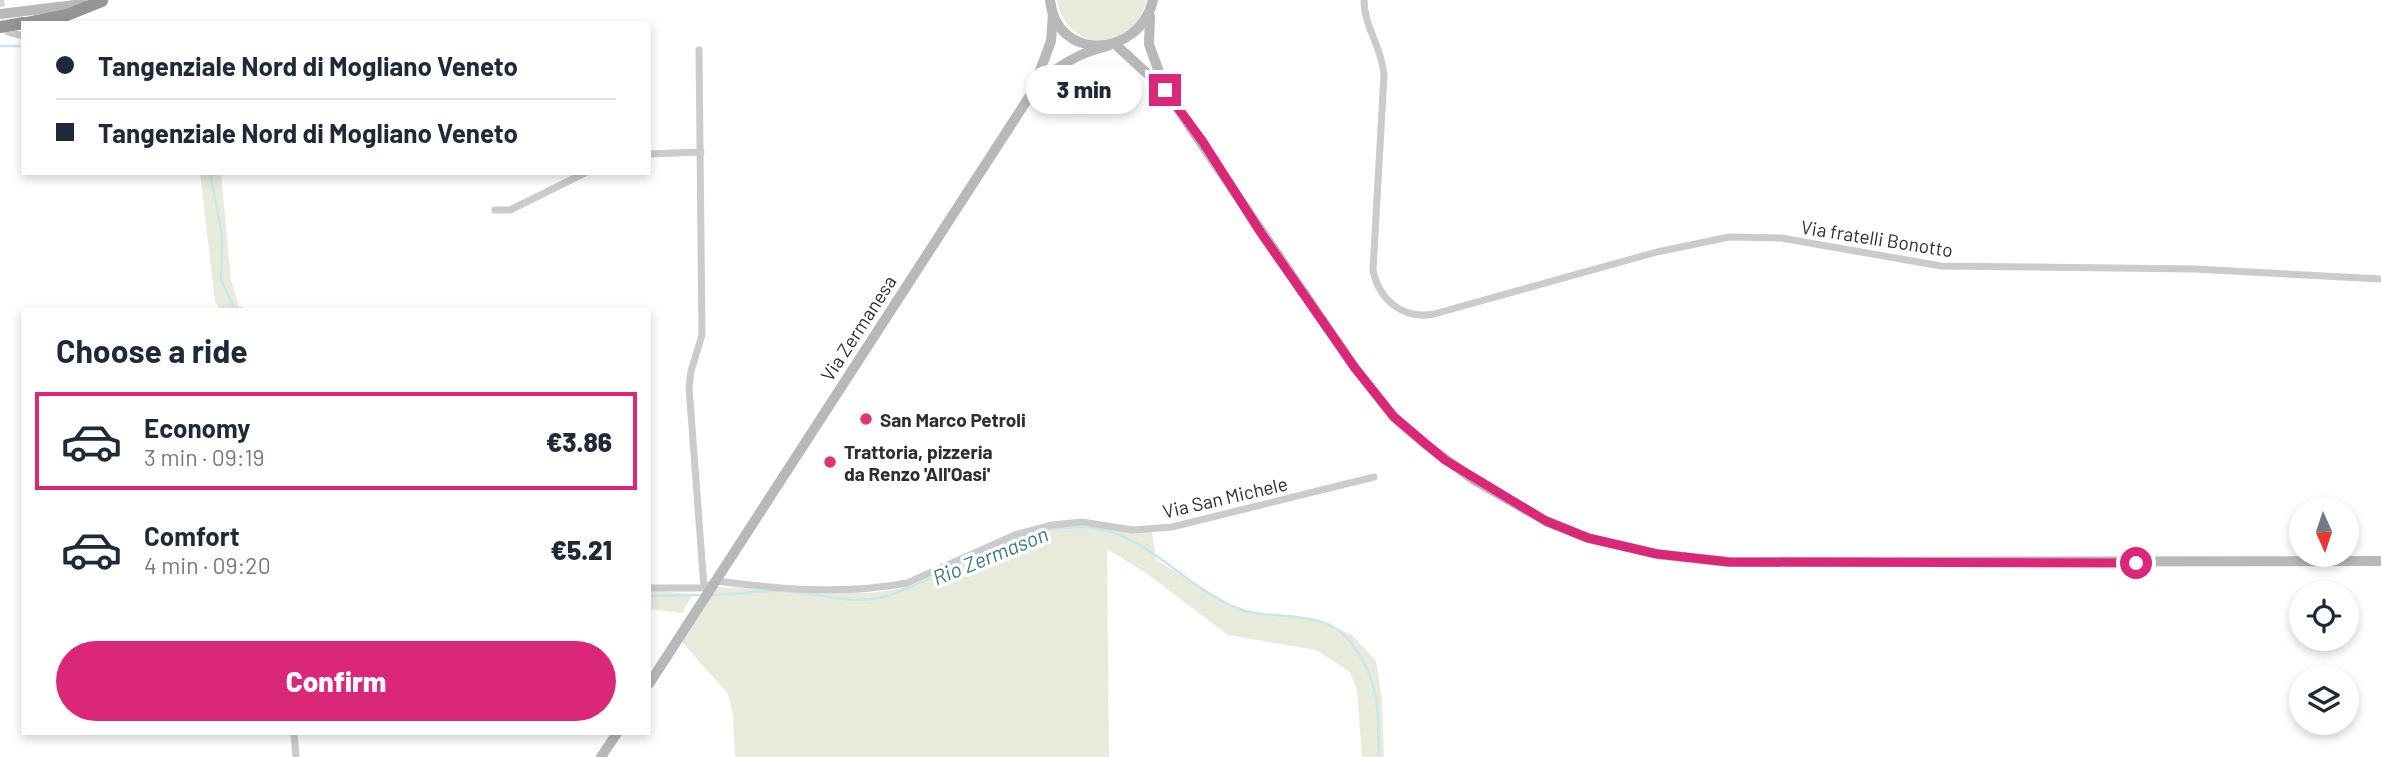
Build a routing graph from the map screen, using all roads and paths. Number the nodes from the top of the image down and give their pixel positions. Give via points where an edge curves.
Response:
1 (1153, 0) edge
2 (1364, 0) edge
3 (104, 1) edge
4 (1049, 5) edge
5 (1150, 13) junction
6 (0, 15) edge
7 (36, 21) edge
8 (21, 24) edge
9 (4, 30) edge
10 (21, 35) edge
11 (1112, 45) junction
12 (699, 50) dead end
13 (1165, 90) junction
14 (1031, 94) junction
15 (701, 152) junction
16 (651, 154) edge
17 (582, 175) edge
18 (495, 210) dead end
19 (2381, 279) edge
20 (1374, 477) dead end
21 (2381, 562) edge
22 (716, 581) junction
23 (651, 588) edge
24 (704, 588) junction
25 (651, 681) edge
26 (294, 735) edge
27 (616, 735) edge
28 (296, 757) edge
29 (601, 757) edge

1 - 5 main road
2 - 19 street, Via fratelli Bonotto via 1364,18 1383,63 1373,271 1384,297 1402,311 1425,316 1657,251 1729,236 1781,238 1941,266 2195,269
3 - 6 main road
3 - 7 highway
4 - 11 main road, Via Zermanesa via 1062,28 1075,39
4 - 14 main road, Via Zermanesa via 1051,41
5 - 11 main road, Via Zermanesa via 1136,33
5 - 13 main road via 1149,44
8 - 9 highway
9 - 10 street
11 - 13 main road
11 - 14 main road, Via Zermanesa via 1069,61
12 - 15 street
13 - 21 main road via 1355,368 1394,417 1474,480 1546,521 1588,538 1657,554 1729,562
14 - 22 main road, Via Zermanesa
15 - 16 street
15 - 24 street via 702,335 690,387
17 - 18 street via 510,210
20 - 22 street, Via San Michele via 1172,527 1133,530 1082,522 1052,525 1015,535 907,583 889,586 821,589
22 - 24 street, Via Zermanesa
22 - 25 main road, Via Zermanesa
23 - 24 street
26 - 28 street
27 - 29 main road

